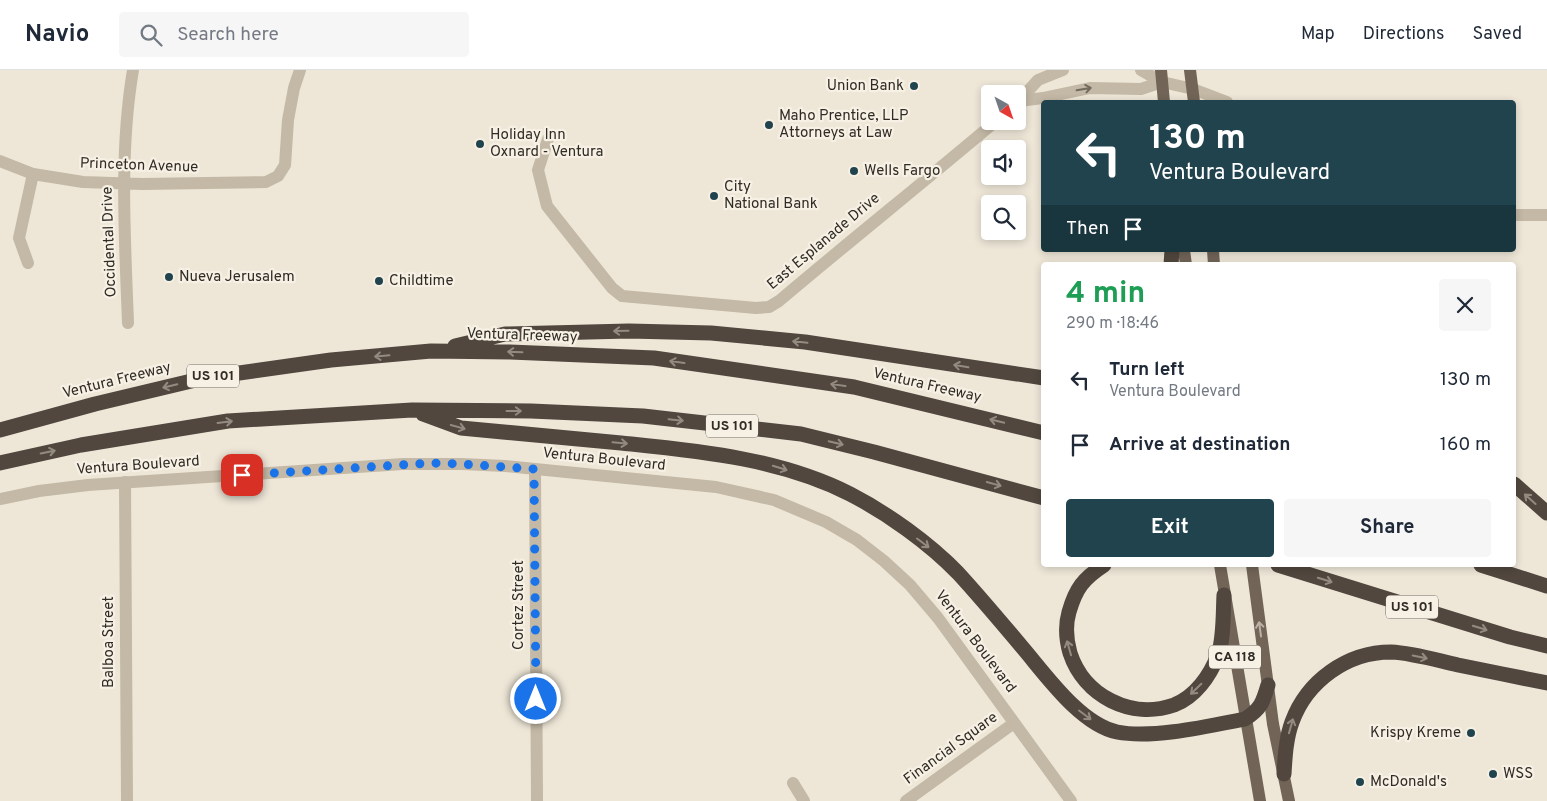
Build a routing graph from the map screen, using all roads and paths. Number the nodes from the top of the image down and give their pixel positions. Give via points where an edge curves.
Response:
1 (133, 70) edge
2 (300, 70) edge
3 (1063, 70) edge
4 (1141, 70) edge
5 (1190, 70) edge
6 (1161, 75) edge
7 (1193, 89) junction
8 (1026, 93) edge
9 (1164, 100) edge
10 (1194, 100) edge
11 (1222, 100) edge
12 (1026, 101) edge
13 (985, 130) edge
14 (548, 139) dead end
15 (0, 161) edge
16 (33, 174) junction
17 (124, 184) junction
18 (1516, 215) edge
19 (1547, 215) edge
20 (28, 263) dead end
21 (128, 323) dead end
22 (431, 352) junction
23 (1041, 378) edge
24 (412, 410) junction
25 (0, 430) edge
26 (1041, 432) edge
27 (0, 462) edge
28 (534, 469) junction
29 (124, 482) junction
30 (1516, 486) edge
31 (1041, 497) edge
32 (0, 499) edge
33 (1547, 512) edge
34 (1101, 567) edge
35 (1220, 567) edge
36 (1252, 567) edge
37 (1284, 567) edge
38 (1487, 567) edge
39 (1547, 586) edge
40 (1224, 595) junction
41 (1547, 646) edge
42 (1547, 683) edge
43 (1268, 685) junction
44 (1246, 720) junction
45 (1014, 723) junction
46 (1284, 774) junction
47 (793, 783) dead end
48 (127, 801) edge
49 (537, 801) edge
50 (804, 801) edge
51 (906, 801) edge
52 (1071, 801) edge
53 (1260, 801) edge
54 (1289, 801) edge

1 - 17 street, Occidental Drive
2 - 17 street, Princeton Avenue via 288,120 285,165 278,176 258,183
3 - 8 street via 1038,80
4 - 6 street
5 - 7 main road
6 - 7 street
6 - 9 main road
12 -> 6 street via 1090,88 1141,89
7 - 10 main road
7 - 11 street
13 - 14 street, East Esplanade Drive via 779,301 770,307 756,308 622,296 612,288 547,206 538,170
15 - 16 street, Princeton Avenue
16 - 17 street, Princeton Avenue
16 - 20 street via 19,238
17 - 21 street, Occidental Drive
18 - 19 street
23 -> 22 highway via 805,342 711,333 505,334
22 -> 25 highway, Ventura Freeway / US 101 via 331,360 204,378
26 -> 22 highway, Ventura Freeway / US 101 via 854,387 654,358
27 -> 24 highway, US 101 via 81,445 228,422
24 -> 31 highway, US 101 via 644,416 801,434
24 -> 44 highway via 461,428 702,451 767,464 808,477 850,494 928,546 956,572 1058,690 1097,724 1116,732 1150,735
28 - 29 street, Ventura Boulevard via 432,463
28 - 45 street, Ventura Boulevard via 737,491 774,500 826,522 884,560 910,584
28 - 49 street, Cortez Street
29 - 32 street, Ventura Boulevard via 39,491
29 - 48 street, Balboa Street
33 -> 30 highway
40 -> 34 highway via 1219,654 1208,677 1192,694 1174,704 1153,709 1130,708 1114,704 1084,681 1073,663 1067,642 1066,622 1074,597 1087,577
35 - 40 main road, CA 118
43 -> 36 main road, CA 118
37 -> 41 highway, US 101
38 - 39 highway
40 - 44 main road, CA 118
46 -> 42 highway via 1292,723 1300,703 1326,675 1360,657 1392,652
43 - 44 highway via 1262,704
43 - 46 main road, CA 118
44 - 53 main road, CA 118
45 - 51 street, Financial Square
45 - 52 street, Ventura Boulevard
46 - 54 main road, CA 118
47 - 50 street

